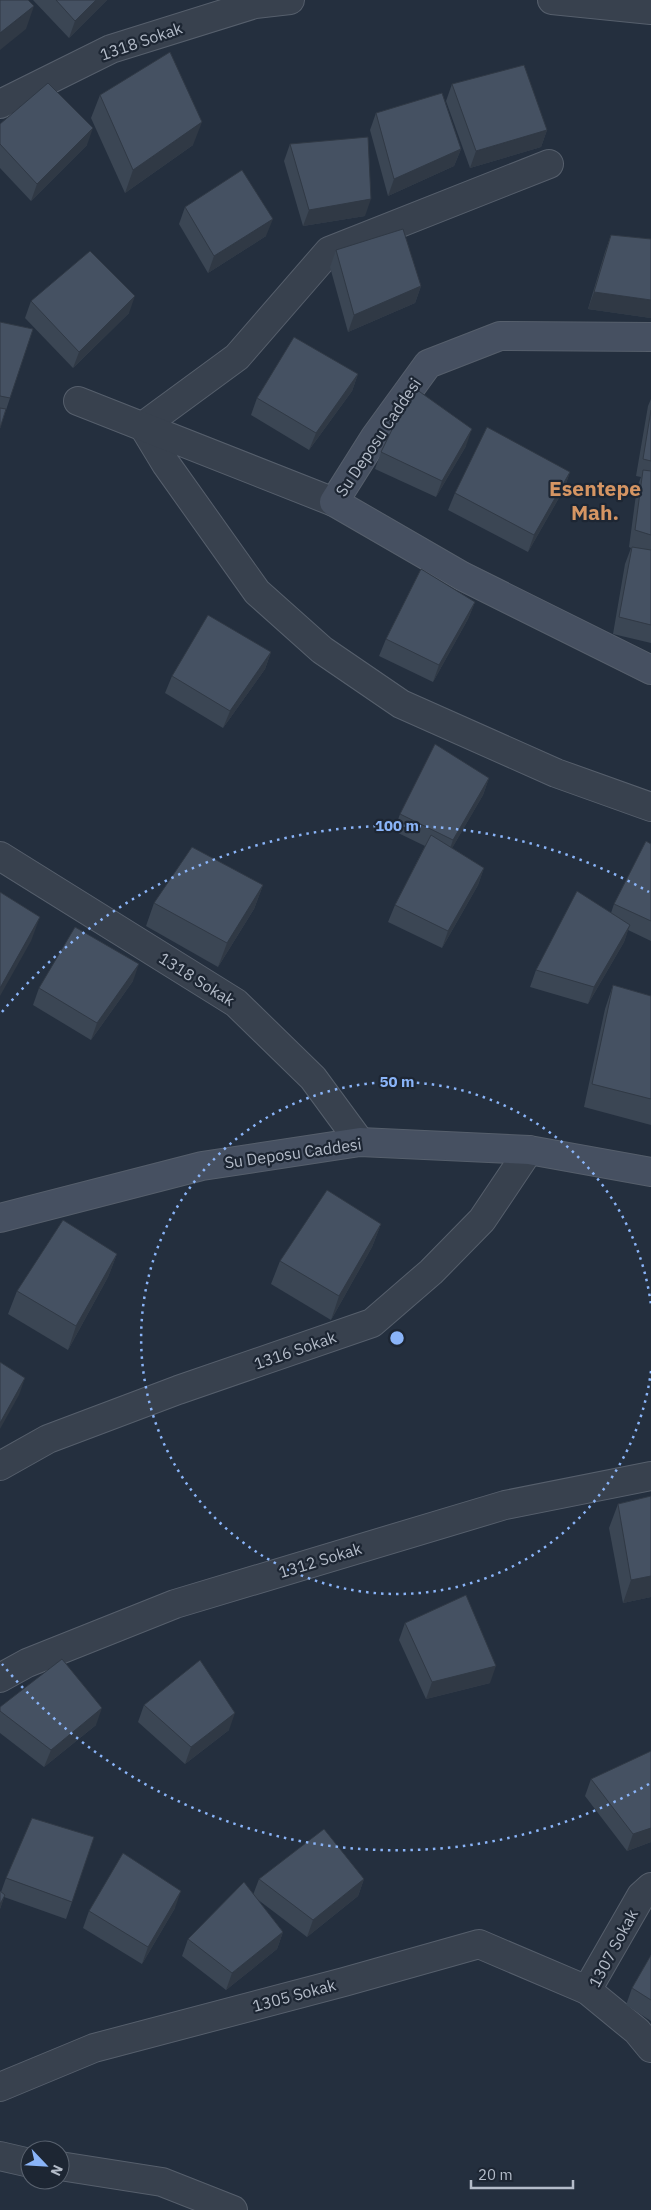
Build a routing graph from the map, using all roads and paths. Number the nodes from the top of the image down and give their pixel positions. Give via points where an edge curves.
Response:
1 (290, 0) edge
2 (552, 0) edge
3 (651, 10) edge
4 (0, 104) edge
5 (549, 164) dead end
6 (651, 337) edge
7 (78, 401) dead end
8 (143, 426) junction
9 (334, 502) junction
10 (651, 670) edge
11 (651, 807) edge
12 (0, 856) edge
13 (360, 1142) junction
14 (529, 1150) junction
15 (651, 1172) edge
16 (0, 1218) edge
17 (0, 1466) edge
18 (651, 1476) edge
19 (0, 1678) edge
20 (651, 1887) edge
21 (587, 1990) junction
22 (651, 2048) edge
23 (0, 2088) edge
24 (0, 2156) edge
25 (20, 2160) edge
26 (70, 2168) edge
27 (233, 2210) edge

1 - 4 street, 1318 Sokak via 255,4 111,49
2 - 3 street
5 - 8 street via 330,251 237,357
6 - 9 street, Su Deposu Caddesi via 500,336 428,364 375,437
7 - 8 street
8 - 9 street
8 - 11 street via 166,464 257,592 322,650 401,704 556,772
9 - 10 street, Su Deposu Caddesi via 462,576
12 - 13 street, 1318 Sokak via 236,1003 313,1078
13 - 14 street, Su Deposu Caddesi
13 - 16 street, Su Deposu Caddesi via 202,1166
14 - 15 street, Su Deposu Caddesi
14 - 17 street, 1316 Sokak via 482,1220 431,1272 372,1323 48,1439
18 - 19 street, 1312 Sokak via 505,1506 175,1604 27,1663
20 - 21 street, 1307 Sokak via 641,1896
21 - 22 street, 1307 Sokak
21 - 23 street, 1305 Sokak via 479,1944 94,2048
24 - 25 street
26 - 27 street via 162,2182

